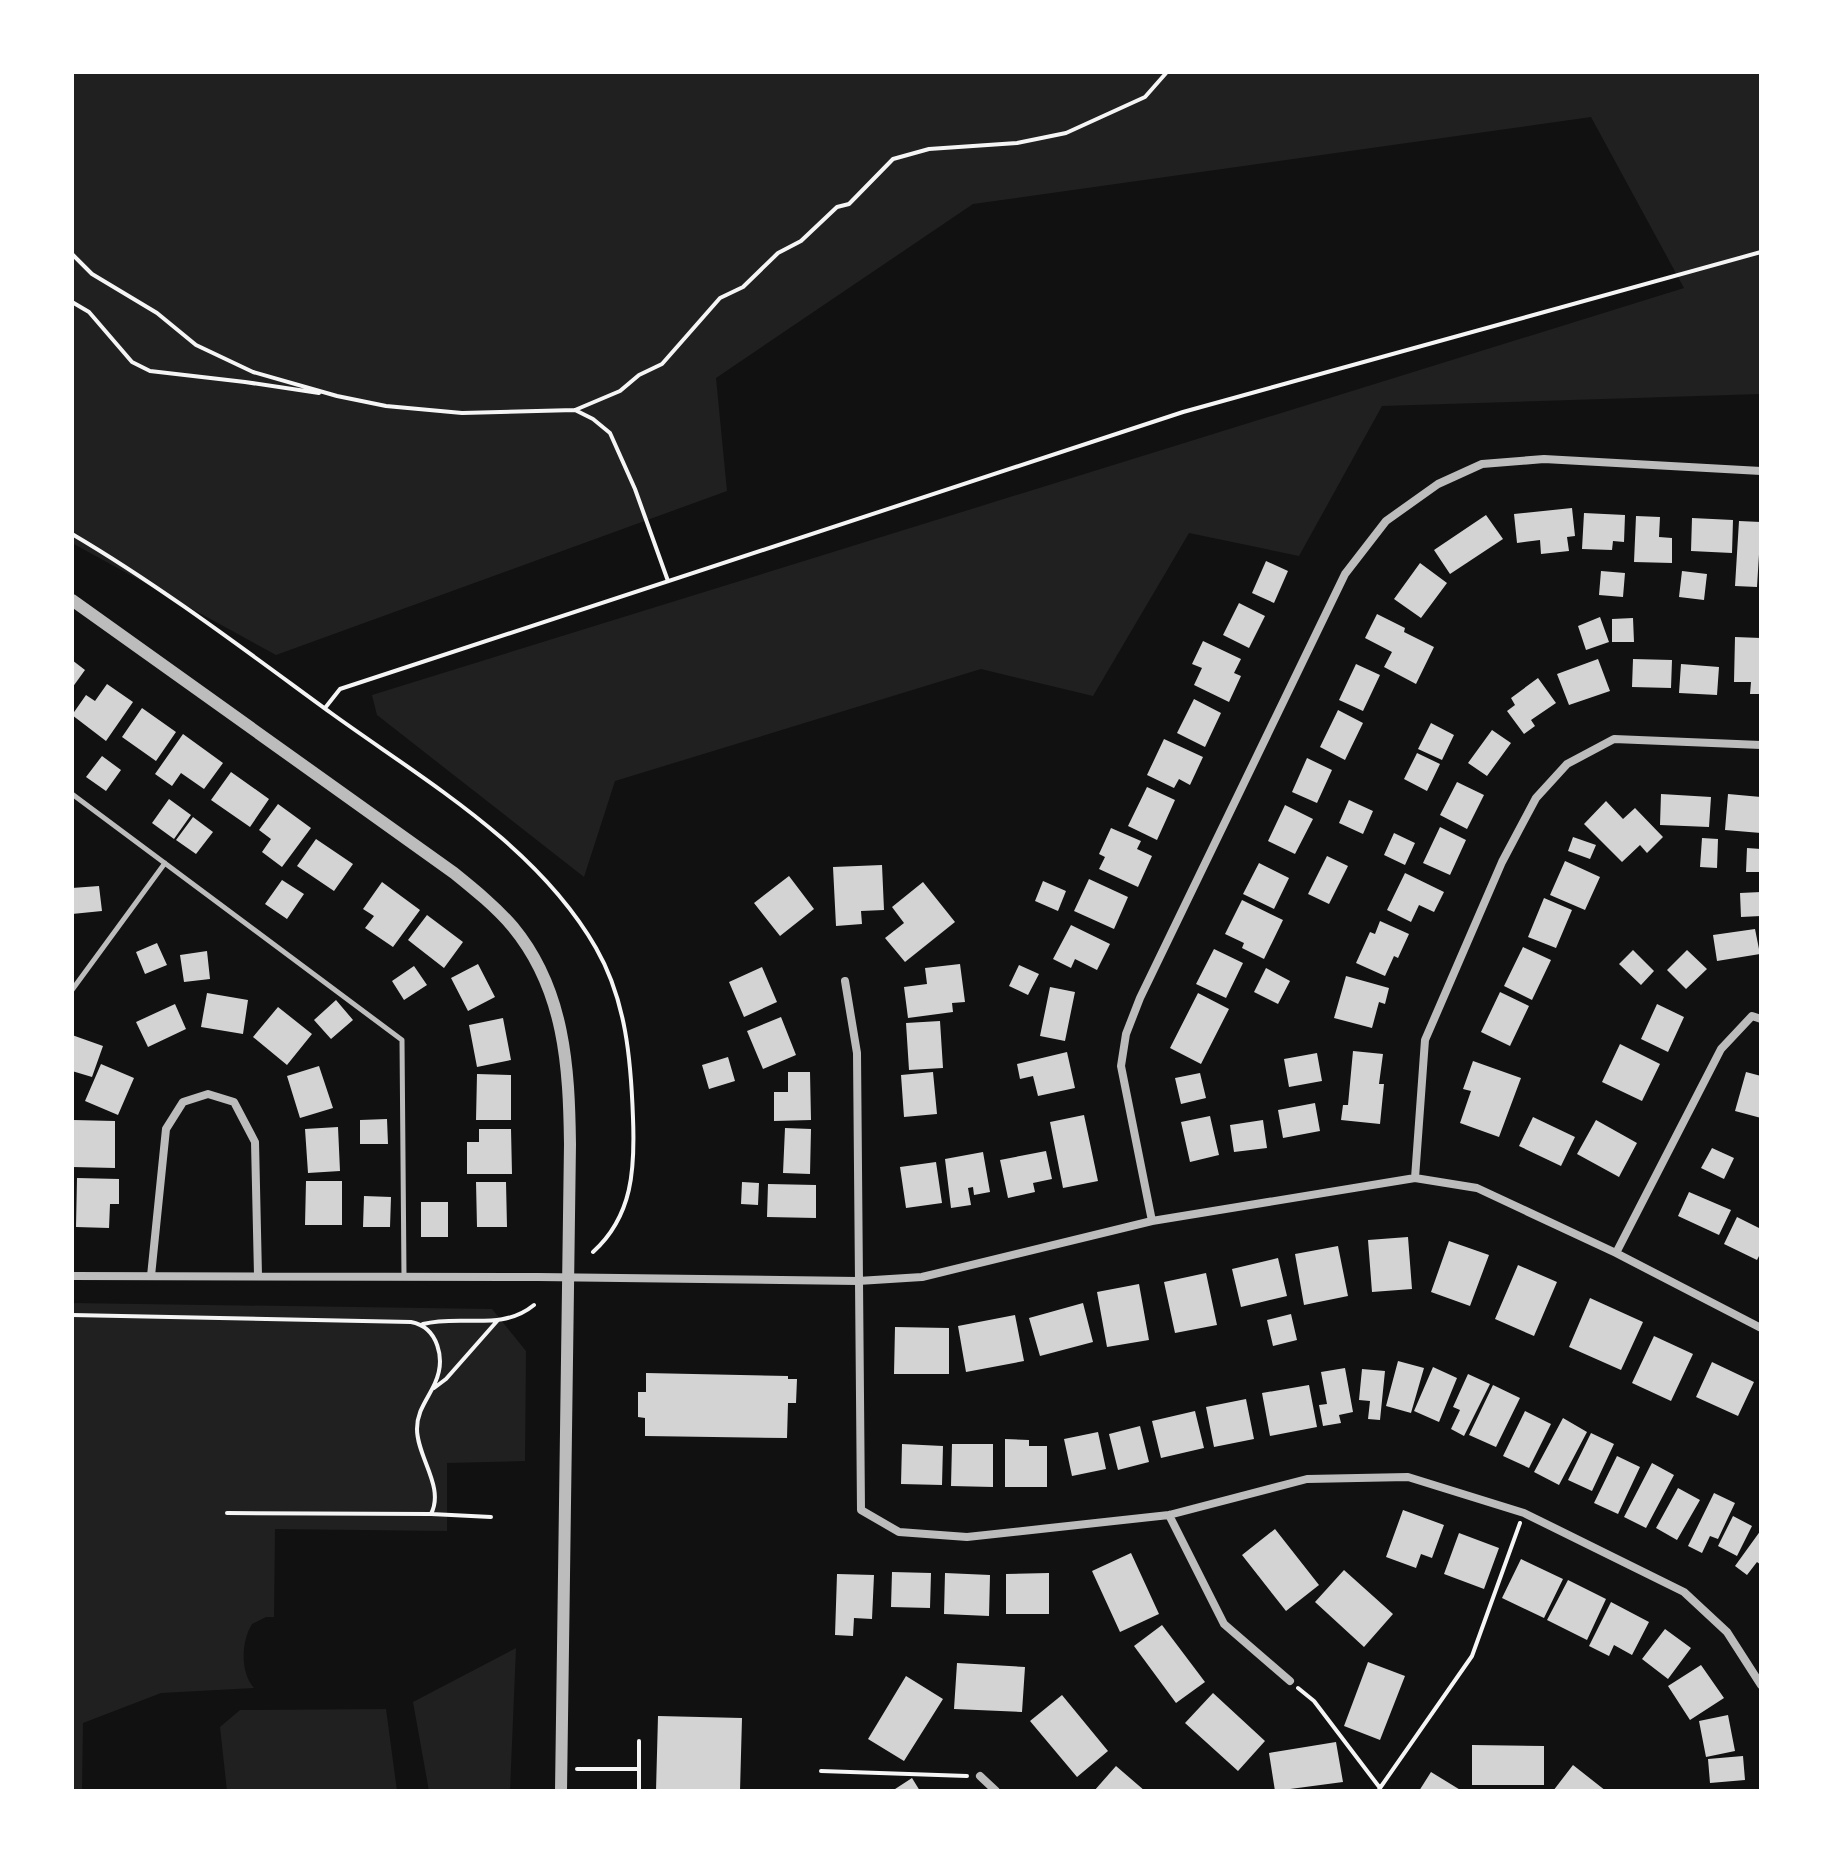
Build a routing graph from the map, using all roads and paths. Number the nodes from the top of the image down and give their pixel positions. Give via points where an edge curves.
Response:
1 (1167, 72) edge
2 (1761, 252) edge
3 (72, 254) edge
4 (72, 302) edge
5 (337, 396) junction
6 (575, 410) junction
7 (1761, 471) edge
8 (668, 581) junction
9 (72, 600) edge
10 (325, 708) dead end
11 (1761, 745) edge
12 (72, 794) edge
13 (165, 863) junction
14 (845, 981) dead end
15 (72, 990) edge
16 (1761, 1019) edge
17 (1415, 1178) junction
18 (1152, 1221) junction
19 (1616, 1253) junction
20 (258, 1275) junction
21 (72, 1276) edge
22 (151, 1276) junction
23 (404, 1276) junction
24 (569, 1278) junction
25 (858, 1281) junction
26 (534, 1305) dead end
27 (72, 1315) edge
28 (498, 1320) junction
29 (423, 1324) junction
30 (1761, 1328) edge
31 (431, 1390) junction
32 (227, 1513) dead end
33 (1524, 1513) junction
34 (431, 1514) junction
35 (1169, 1515) junction
36 (491, 1517) dead end
37 (1290, 1681) joint
38 (1761, 1685) edge
39 (639, 1741) dead end
40 (562, 1769) junction
41 (639, 1769) junction
42 (821, 1771) dead end
43 (980, 1776) joint
44 (1379, 1789) edge
45 (561, 1791) edge
46 (639, 1791) edge
47 (996, 1791) edge

1 - 6 path via 1145,97 1066,133 1017,143 929,149 893,159 849,204 837,207 801,241 778,253 743,287 720,298 662,364 620,391
2 - 8 path via 1183,412
3 - 5 path via 92,274 157,313 196,345 253,372
4 - 5 path via 89,312 132,362 150,371
5 - 6 path via 462,413
6 - 8 path via 610,433
7 - 18 street via 1544,459 1482,464 1438,484 1386,521 1345,574 1126,1034 1121,1066
8 - 10 path via 340,689
9 - 24 street via 454,873 515,930 551,994 563,1032 570,1105
11 - 17 street via 1614,739 1567,764 1536,798 1502,862 1425,1040
12 - 13 lane
13 - 15 lane
13 - 23 lane via 402,1040
14 - 25 street via 857,1053
16 - 19 street via 1752,1016 1721,1049
17 - 18 street
17 - 19 street via 1477,1188
18 - 25 street via 922,1277
19 - 30 street
20 - 22 street
20 - 22 street via 255,1142 234,1102 208,1094 183,1102 166,1129
20 - 23 street
21 - 22 street
23 - 24 street
24 - 25 street
24 - 40 street
25 - 35 street via 861,1510 899,1532 967,1537
26 - 28 path via 518,1317
27 - 29 path
28 - 29 path
28 - 31 path
29 - 31 path via 431,1331 439,1358
31 - 34 path via 418,1414 417,1433 436,1501
32 - 34 path
33 - 35 street via 1408,1477 1307,1479
33 - 38 street via 1684,1592 1727,1632
33 - 44 path via 1472,1656
34 - 36 path
35 - 37 street via 1224,1624
37 - 44 path via 1314,1701
39 - 41 path
40 - 41 path
40 - 45 street
41 - 46 path
42 - 43 path
43 - 47 street

